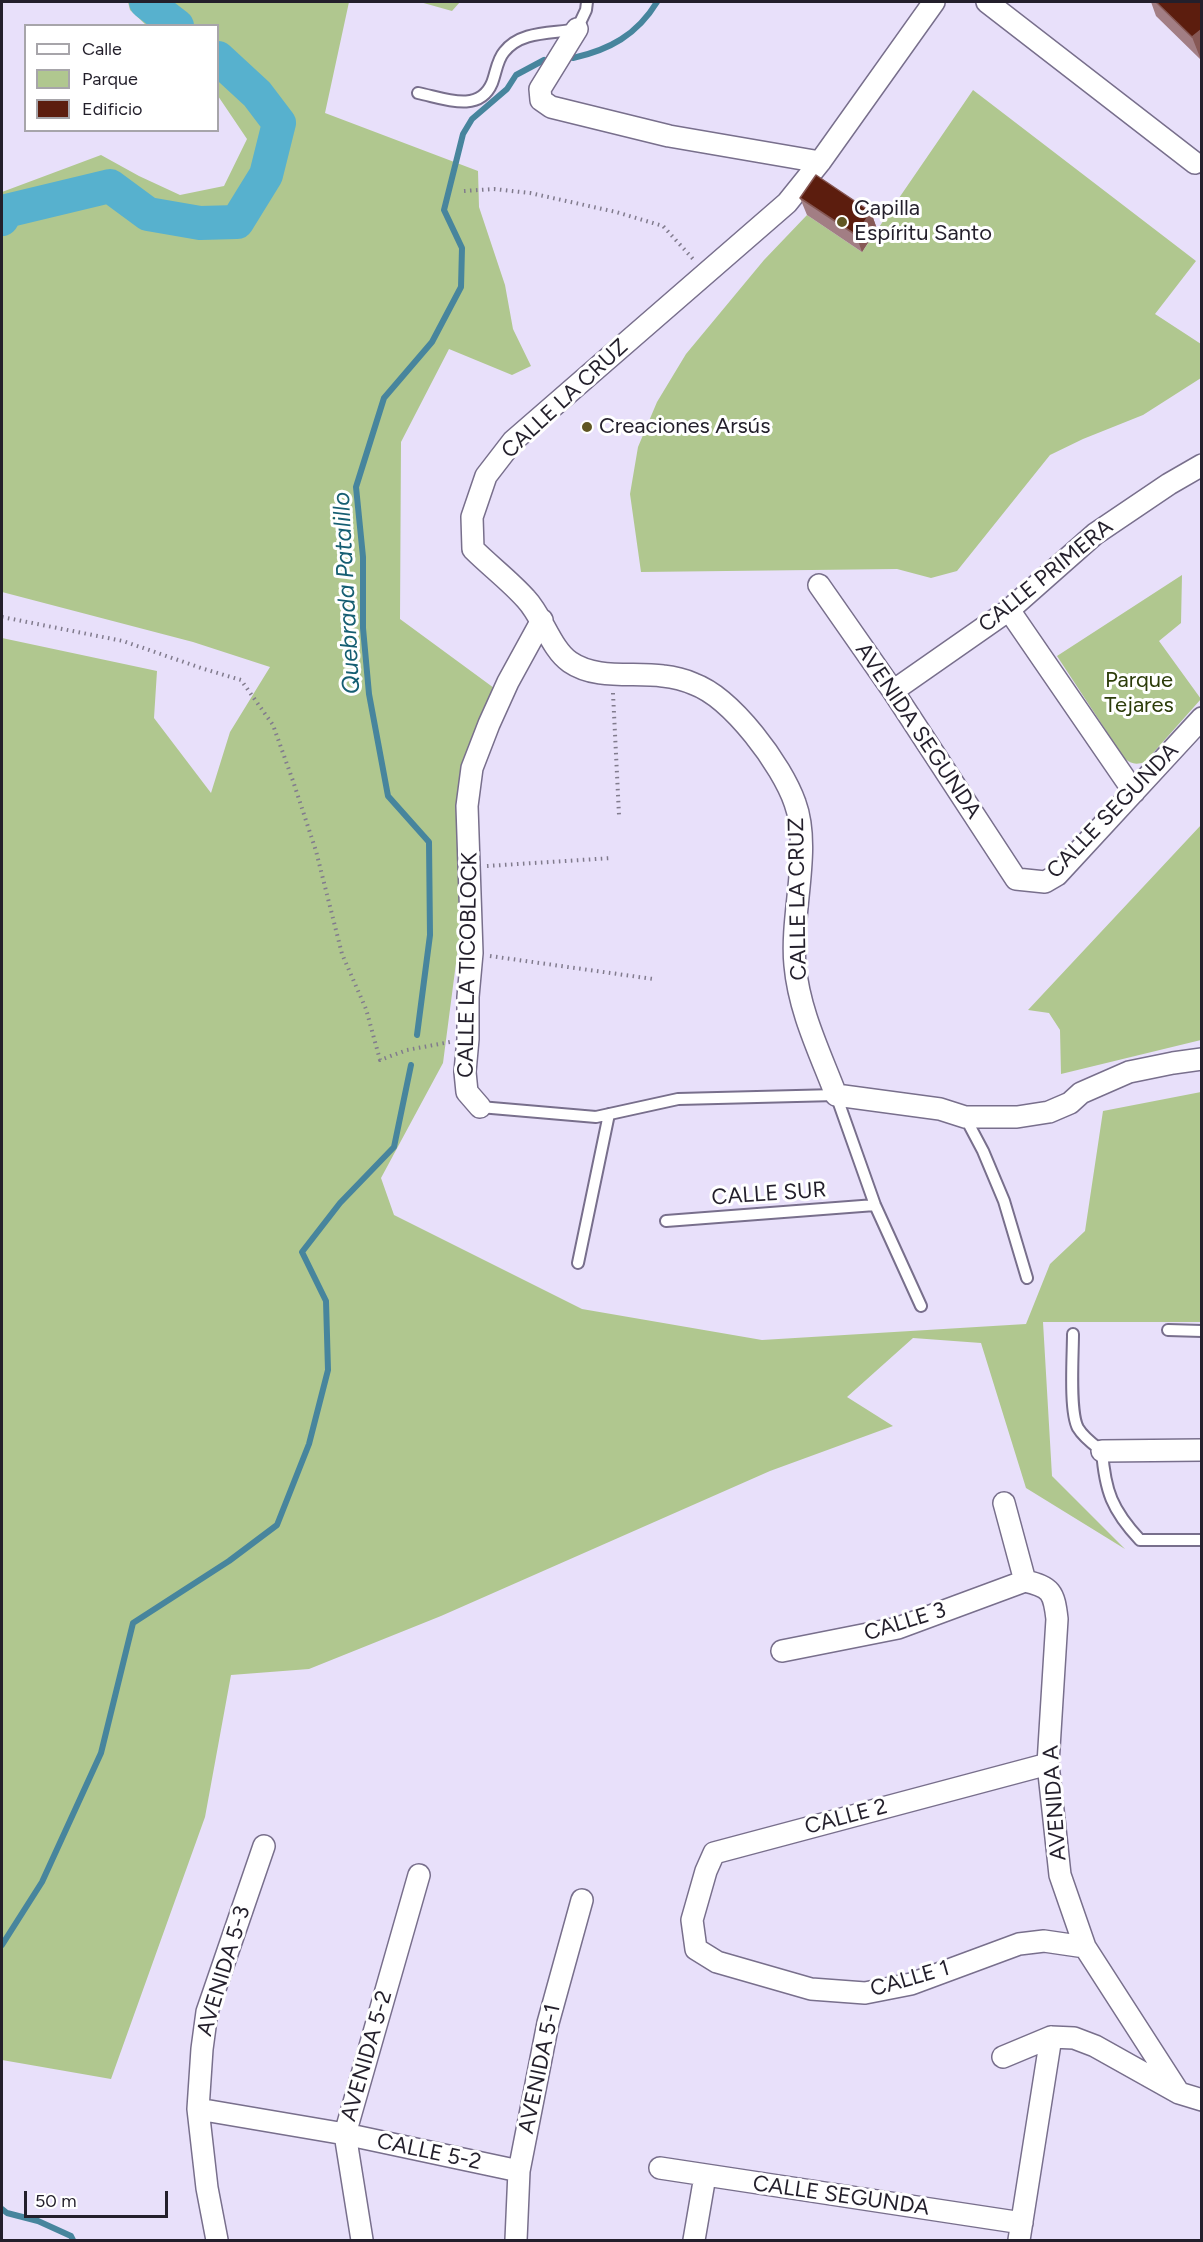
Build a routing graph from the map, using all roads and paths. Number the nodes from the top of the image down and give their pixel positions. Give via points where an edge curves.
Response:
1 (587, 2) edge
2 (934, 2) edge
3 (987, 2) edge
4 (577, 29) junction
5 (418, 93) dead end
6 (820, 162) junction
7 (1195, 163) dead end
8 (464, 191) dead end
9 (705, 274) junction
10 (1202, 465) edge
11 (819, 585) dead end
12 (1009, 610) junction
13 (2, 617) edge
14 (542, 620) junction
15 (612, 674) junction
16 (892, 691) junction
17 (1202, 718) edge
18 (1134, 792) junction
19 (620, 815) dead end
20 (612, 858) dead end
21 (470, 867) junction
22 (1016, 879) joint
23 (472, 953) junction
24 (653, 979) dead end
25 (468, 1039) junction
26 (1202, 1059) edge
27 (836, 1095) junction
28 (480, 1107) joint
29 (609, 1114) junction
30 (964, 1117) junction
31 (875, 1205) junction
32 (666, 1221) dead end
33 (578, 1263) dead end
34 (1027, 1278) dead end
35 (921, 1306) dead end
36 (1168, 1330) dead end
37 (1202, 1330) edge
38 (1073, 1334) dead end
39 (1202, 1450) edge
40 (1102, 1451) junction
41 (1004, 1503) dead end
42 (1202, 1540) edge
43 (1024, 1581) junction
44 (782, 1651) dead end
45 (1048, 1764) junction
46 (264, 1846) dead end
47 (419, 1875) dead end
48 (582, 1900) dead end
49 (692, 1920) joint
50 (1085, 1947) junction
51 (1051, 2037) junction
52 (1004, 2057) dead end
53 (1179, 2093) junction
54 (1202, 2100) edge
55 (198, 2109) junction
56 (345, 2134) junction
57 (660, 2169) dead end
58 (519, 2171) junction
59 (705, 2176) junction
60 (1021, 2232) edge
61 (217, 2241) edge
62 (362, 2241) edge
63 (516, 2241) edge
64 (694, 2241) edge

1 - 4 lane
2 - 6 street, CALLE LA CRUZ
3 - 7 street
4 - 5 lane via 545,32 513,44 503,53 486,93 477,101
4 - 6 street via 540,89 541,100 551,107 669,136
6 - 9 street, CALLE LA CRUZ via 787,203
8 - 9 path via 530,193 663,226
9 - 14 street, CALLE LA CRUZ via 513,441 486,476 472,518 473,549 526,599
10 - 12 street, CALLE PRIMERA via 1095,534
11 - 16 street, AVENIDA SEGUNDA
12 - 16 street, CALLE PRIMERA
12 - 18 street
13 - 25 path via 123,641 241,680 273,725 294,781 342,954 366,1009 380,1060 407,1050
14 - 15 street, CALLE LA CRUZ via 557,650 568,661 581,668
14 - 21 street, CALLE LA TICOBLOCK via 503,692 472,768 467,806
15 - 19 path
15 - 27 street, CALLE LA CRUZ via 664,676 695,684 727,706 783,774 796,805 802,841 795,924 799,993
16 - 22 street, AVENIDA SEGUNDA
17 - 18 street, CALLE SEGUNDA
18 - 22 street, CALLE SEGUNDA via 1057,875 1045,882
20 - 21 path
21 - 23 street, CALLE LA TICOBLOCK
23 - 24 path
23 - 25 street, CALLE LA TICOBLOCK
25 - 28 street, CALLE LA TICOBLOCK via 467,1092
26 - 30 street via 1129,1072 1049,1112 1017,1117
27 - 29 lane, CALLE LA TICOBLOCK via 678,1099
27 - 30 street via 940,1109
27 - 31 lane
28 - 29 lane, CALLE LA TICOBLOCK via 596,1117
29 - 33 lane
30 - 34 lane via 1004,1201
31 - 32 lane, CALLE SUR
31 - 35 lane
36 - 37 lane
38 - 40 lane via 1077,1426
39 - 40 street
40 - 42 lane via 1110,1498 1122,1521 1140,1540
41 - 43 street
43 - 44 street, CALLE 3 via 898,1628
43 - 45 street, AVENIDA A via 1041,1585 1055,1598
45 - 49 street, CALLE 2 via 714,1853
45 - 50 street, AVENIDA A via 1060,1875
46 - 55 street, AVENIDA 5-3 via 207,2012
47 - 56 street, AVENIDA 5-2
48 - 58 street, AVENIDA 5-1 via 548,2023
49 - 50 street, CALLE 1 via 696,1949 717,1962 812,1989 865,1993 911,1984 1019,1944 1044,1941
50 - 53 street, AVENIDA A
51 - 52 street
51 - 53 street via 1074,2038 1095,2046
51 - 60 street
53 - 54 street
55 - 56 street, CALLE 5-2
55 - 61 street, AVENIDA 5-3
56 - 58 street, CALLE 5-2
56 - 62 street, AVENIDA 5-2
57 - 59 street, CALLE SEGUNDA
58 - 63 street, AVENIDA 5-1
59 - 60 street, CALLE SEGUNDA
59 - 64 street

